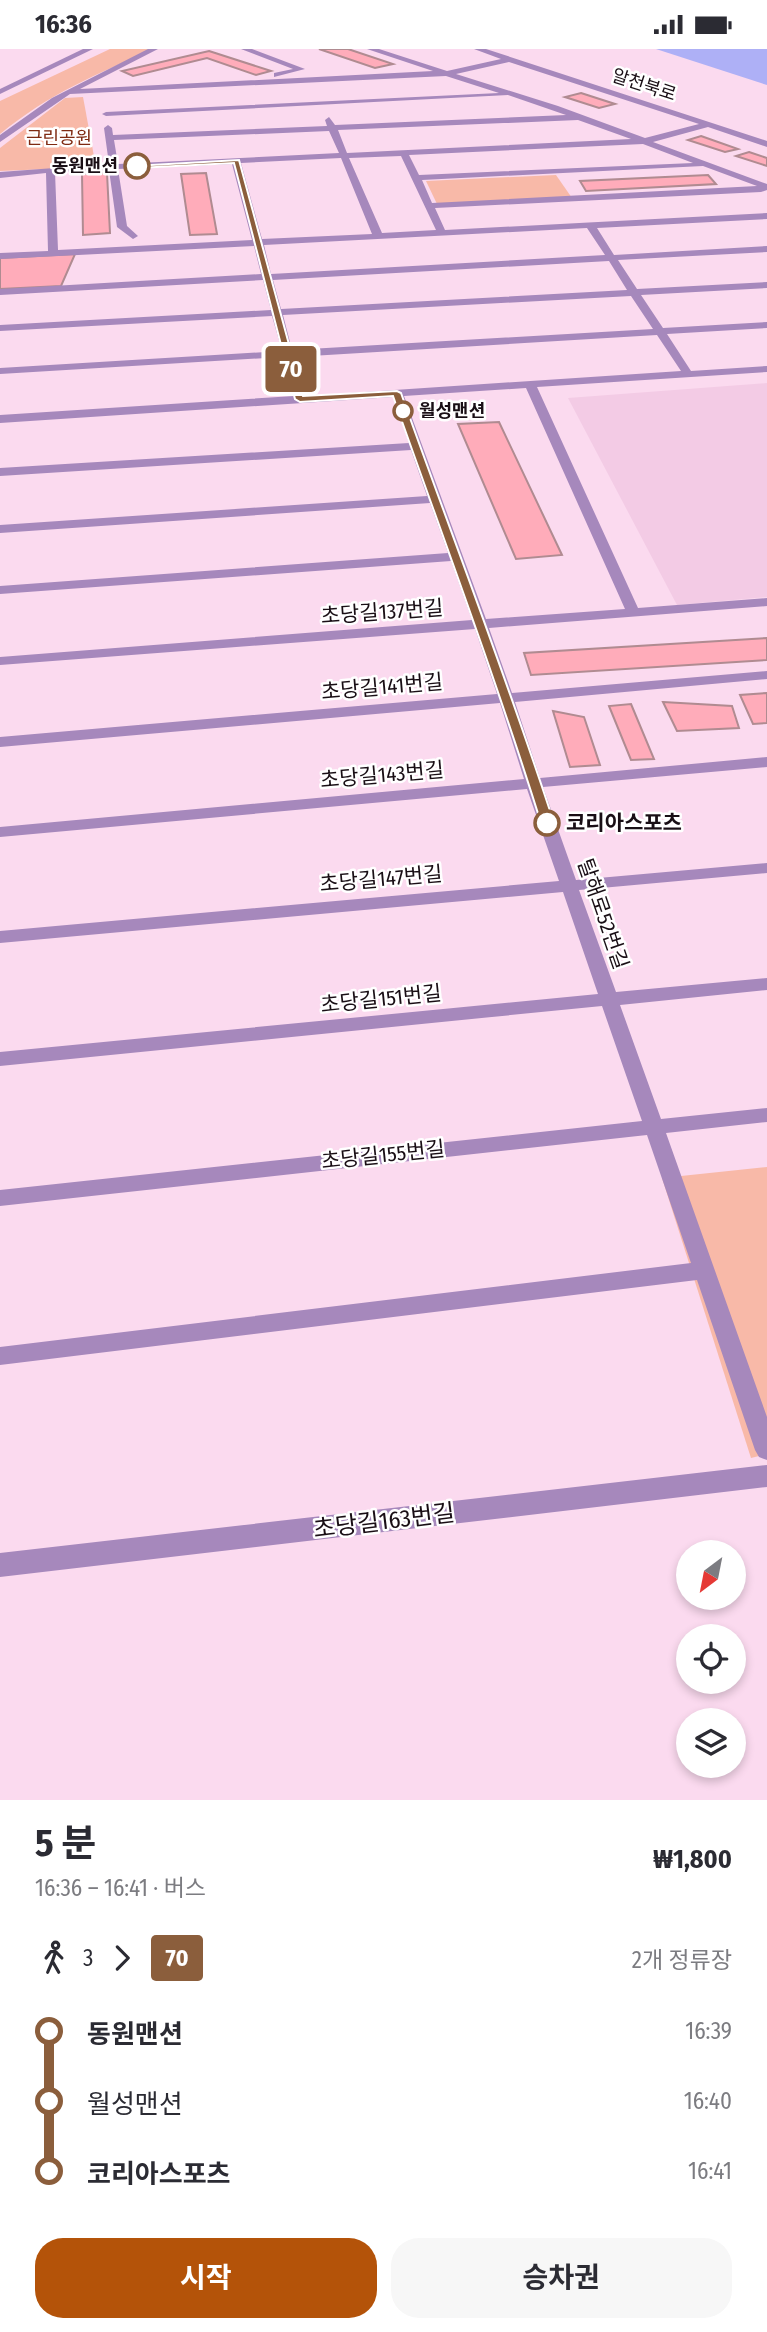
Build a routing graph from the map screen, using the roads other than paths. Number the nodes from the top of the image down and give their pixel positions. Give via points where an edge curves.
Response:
1 (74, 49) edge
2 (89, 49) edge
3 (154, 49) edge
4 (245, 49) edge
5 (371, 49) edge
6 (478, 49) edge
7 (510, 59) junction
8 (450, 73) junction
9 (313, 81) junction
10 (0, 84) edge
11 (243, 84) junction
12 (103, 90) junction
13 (0, 92) edge
14 (68, 92) junction
15 (516, 95) junction
16 (322, 104) junction
17 (106, 114) junction
18 (579, 117) junction
19 (710, 124) junction
20 (333, 128) junction
21 (109, 138) junction
22 (0, 139) edge
23 (645, 141) junction
24 (767, 144) edge
25 (404, 153) junction
26 (344, 156) junction
27 (236, 161) junction
28 (707, 165) junction
29 (112, 167) junction
30 (50, 170) junction
31 (0, 175) edge
32 (416, 178) junction
33 (767, 188) edge
34 (429, 206) junction
35 (767, 216) edge
36 (590, 225) junction
37 (442, 233) junction
38 (134, 236) dead end
39 (378, 236) junction
40 (258, 243) junction
41 (767, 249) edge
42 (53, 253) junction
43 (0, 256) edge
44 (611, 258) junction
45 (267, 277) junction
46 (767, 285) edge
47 (0, 292) edge
48 (635, 292) junction
49 (277, 313) junction
50 (767, 325) edge
51 (0, 328) edge
52 (659, 331) junction
53 (287, 353) junction
54 (767, 369) edge
55 (0, 371) edge
56 (688, 374) junction
57 (530, 385) junction
58 (397, 393) junction
59 (300, 399) junction
60 (0, 419) edge
61 (415, 446) junction
62 (0, 472) edge
63 (434, 499) junction
64 (0, 529) edge
65 (454, 557) junction
66 (0, 590) edge
67 (767, 602) edge
68 (633, 612) junction
69 (481, 625) junction
70 (0, 661) edge
71 (767, 675) edge
72 (508, 697) junction
73 (0, 742) edge
74 (767, 762) edge
75 (533, 782) junction
76 (0, 832) edge
77 (767, 868) edge
78 (569, 885) junction
79 (0, 937) edge
80 (767, 983) edge
81 (609, 999) junction
82 (0, 1059) edge
83 (767, 1115) edge
84 (653, 1126) junction
85 (0, 1198) edge
86 (704, 1270) junction
87 (0, 1356) edge
88 (767, 1450) edge
89 (767, 1476) edge
90 (0, 1565) edge

1 - 10 street
2 - 13 street
3 - 14 street
4 - 11 street via 301,69 243,80
5 - 8 street
6 - 7 street, 알천북로
7 - 8 street
7 - 19 street, 알천북로
8 - 9 street
8 - 15 street
9 - 11 street
9 - 16 street
11 - 12 street
12 - 14 street
12 - 17 street
14 - 22 street
15 - 16 street
15 - 18 street
16 - 17 street
16 - 20 street
17 - 21 street
18 - 20 street
18 - 23 street
19 - 23 street
19 - 24 street, 알천북로
20 - 21 street
20 - 26 street
21 - 29 street
23 - 25 street
23 - 28 street
25 - 26 street
25 - 32 street
26 - 27 street
26 - 39 street
27 - 29 street
27 - 40 street
28 - 32 street
28 - 33 street
29 - 30 street
29 - 38 street via 122,227
30 - 31 street
30 - 42 street
32 - 34 street
33 - 34 street
34 - 37 street
35 - 36 street
36 - 37 street
36 - 44 street
37 - 39 street
39 - 40 street
40 - 42 street
40 - 45 street
41 - 44 street
42 - 43 street
44 - 45 street
44 - 48 street
45 - 47 street
45 - 49 street
46 - 48 street
48 - 49 street
48 - 52 street
49 - 51 street
49 - 53 street
50 - 52 street
52 - 53 street
52 - 56 street
53 - 55 street
53 - 59 street
54 - 56 street
56 - 57 street
57 - 58 street
57 - 68 street
58 - 59 street
58 - 61 street, 탈해로52번길
59 - 60 street
61 - 62 street
61 - 63 street, 탈해로52번길
63 - 64 street
63 - 65 street, 탈해로52번길
65 - 66 street
65 - 69 street, 탈해로52번길
67 - 68 street, 초당길137번길
68 - 69 street, 초당길137번길
69 - 70 street, 초당길137번길
69 - 72 street, 탈해로52번길
71 - 72 street, 초당길141번길
72 - 73 street, 초당길141번길
72 - 75 street, 탈해로52번길
74 - 75 street, 초당길143번길
75 - 76 street, 초당길143번길
75 - 78 street, 탈해로52번길
77 - 78 street, 초당길147번길
78 - 79 street, 초당길147번길
78 - 81 street, 탈해로52번길
80 - 81 street, 초당길151번길
81 - 82 street, 초당길151번길
81 - 84 street, 탈해로52번길
83 - 84 street, 초당길155번길
84 - 85 street, 초당길155번길
84 - 86 street, 탈해로52번길
86 - 87 street
86 - 88 street, 탈해로52번길
89 - 90 street, 초당길163번길

